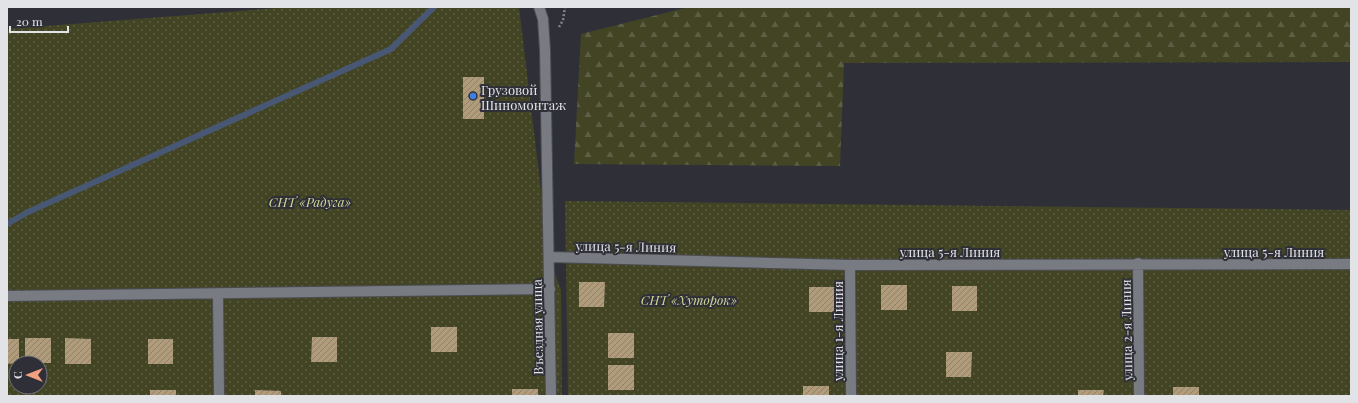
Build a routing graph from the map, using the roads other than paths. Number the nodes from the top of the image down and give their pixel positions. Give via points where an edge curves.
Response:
1 (539, 7) edge
2 (546, 7) edge
3 (543, 20) junction
4 (549, 257) junction
5 (1138, 263) junction
6 (1351, 264) edge
7 (850, 265) junction
8 (550, 289) junction
9 (218, 294) junction
10 (7, 296) edge
11 (219, 396) edge
12 (551, 396) edge
13 (851, 396) edge
14 (1139, 396) edge

1 - 3 street
2 - 3 street
3 - 4 street, Въездная улица via 546,50
4 - 7 street, улица 5-я Линия
4 - 8 street, Въездная улица
5 - 6 street, улица 5-я Линия
5 - 7 street, улица 5-я Линия
5 - 14 street, улица 2-я Линия
7 - 13 street, улица 1-я Линия
8 - 9 street
8 - 12 street, Въездная улица
9 - 10 street
9 - 11 street

